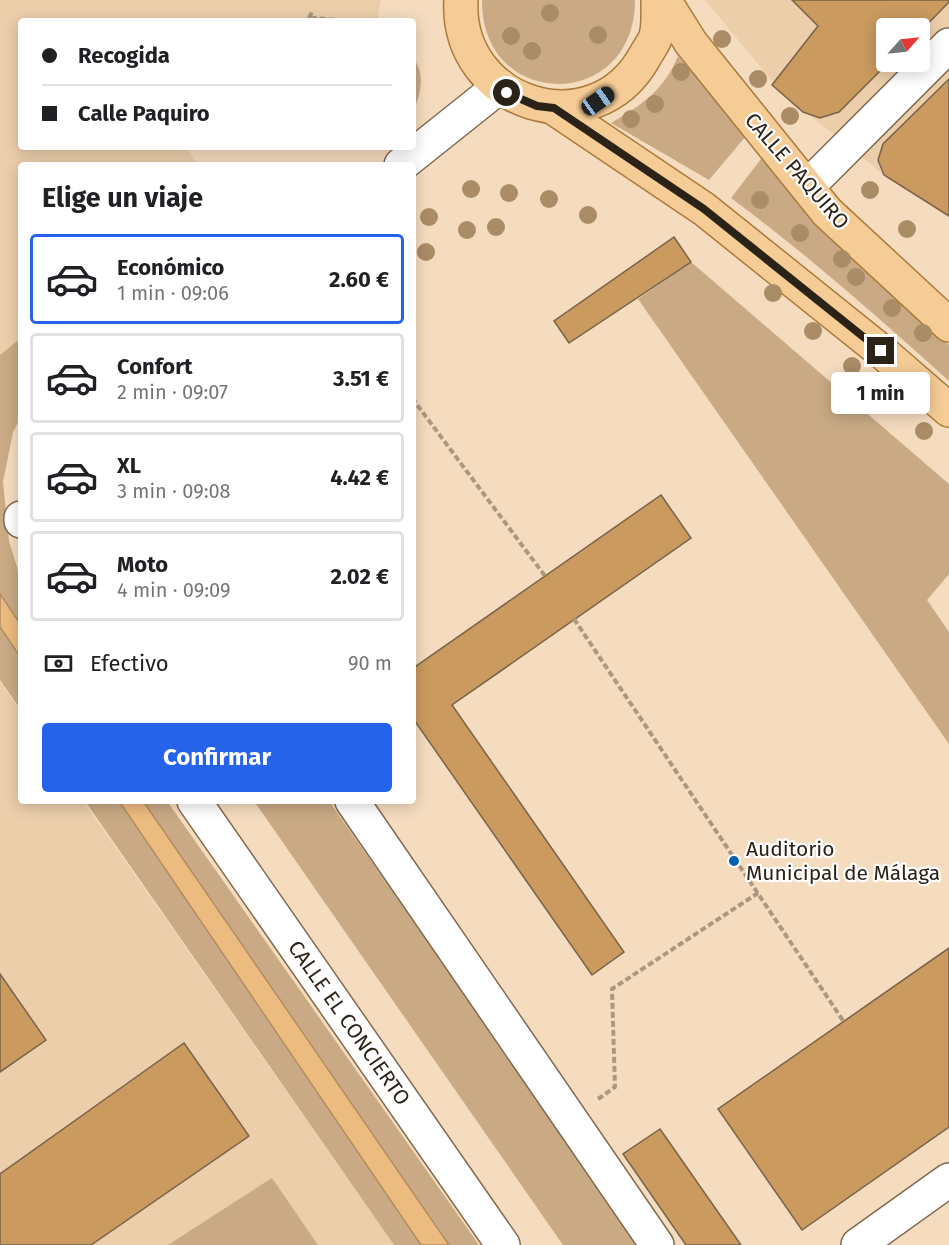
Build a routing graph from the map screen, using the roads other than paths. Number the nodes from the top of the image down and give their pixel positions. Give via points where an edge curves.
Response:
1 (658, 0) edge
2 (664, 0) edge
3 (461, 1) edge
4 (949, 45) edge
5 (500, 86) junction
6 (554, 108) junction
7 (413, 157) edge
8 (808, 186) junction
9 (949, 324) edge
10 (949, 410) edge
11 (196, 804) edge
12 (354, 804) edge
13 (949, 1180) edge
14 (503, 1245) edge
15 (657, 1245) edge
16 (858, 1245) edge

1 - 6 main road via 656,36 635,75 598,101
2 - 8 main road, CALLE PAQUIRO via 692,43
3 - 5 main road via 465,40 482,70
4 - 8 street
5 - 6 main road via 537,106
5 - 7 street
6 - 10 main road via 704,209
8 - 9 main road, CALLE PAQUIRO via 827,212
11 - 14 street, CALLE EL CONCIERTO
12 - 15 street
13 - 16 street

